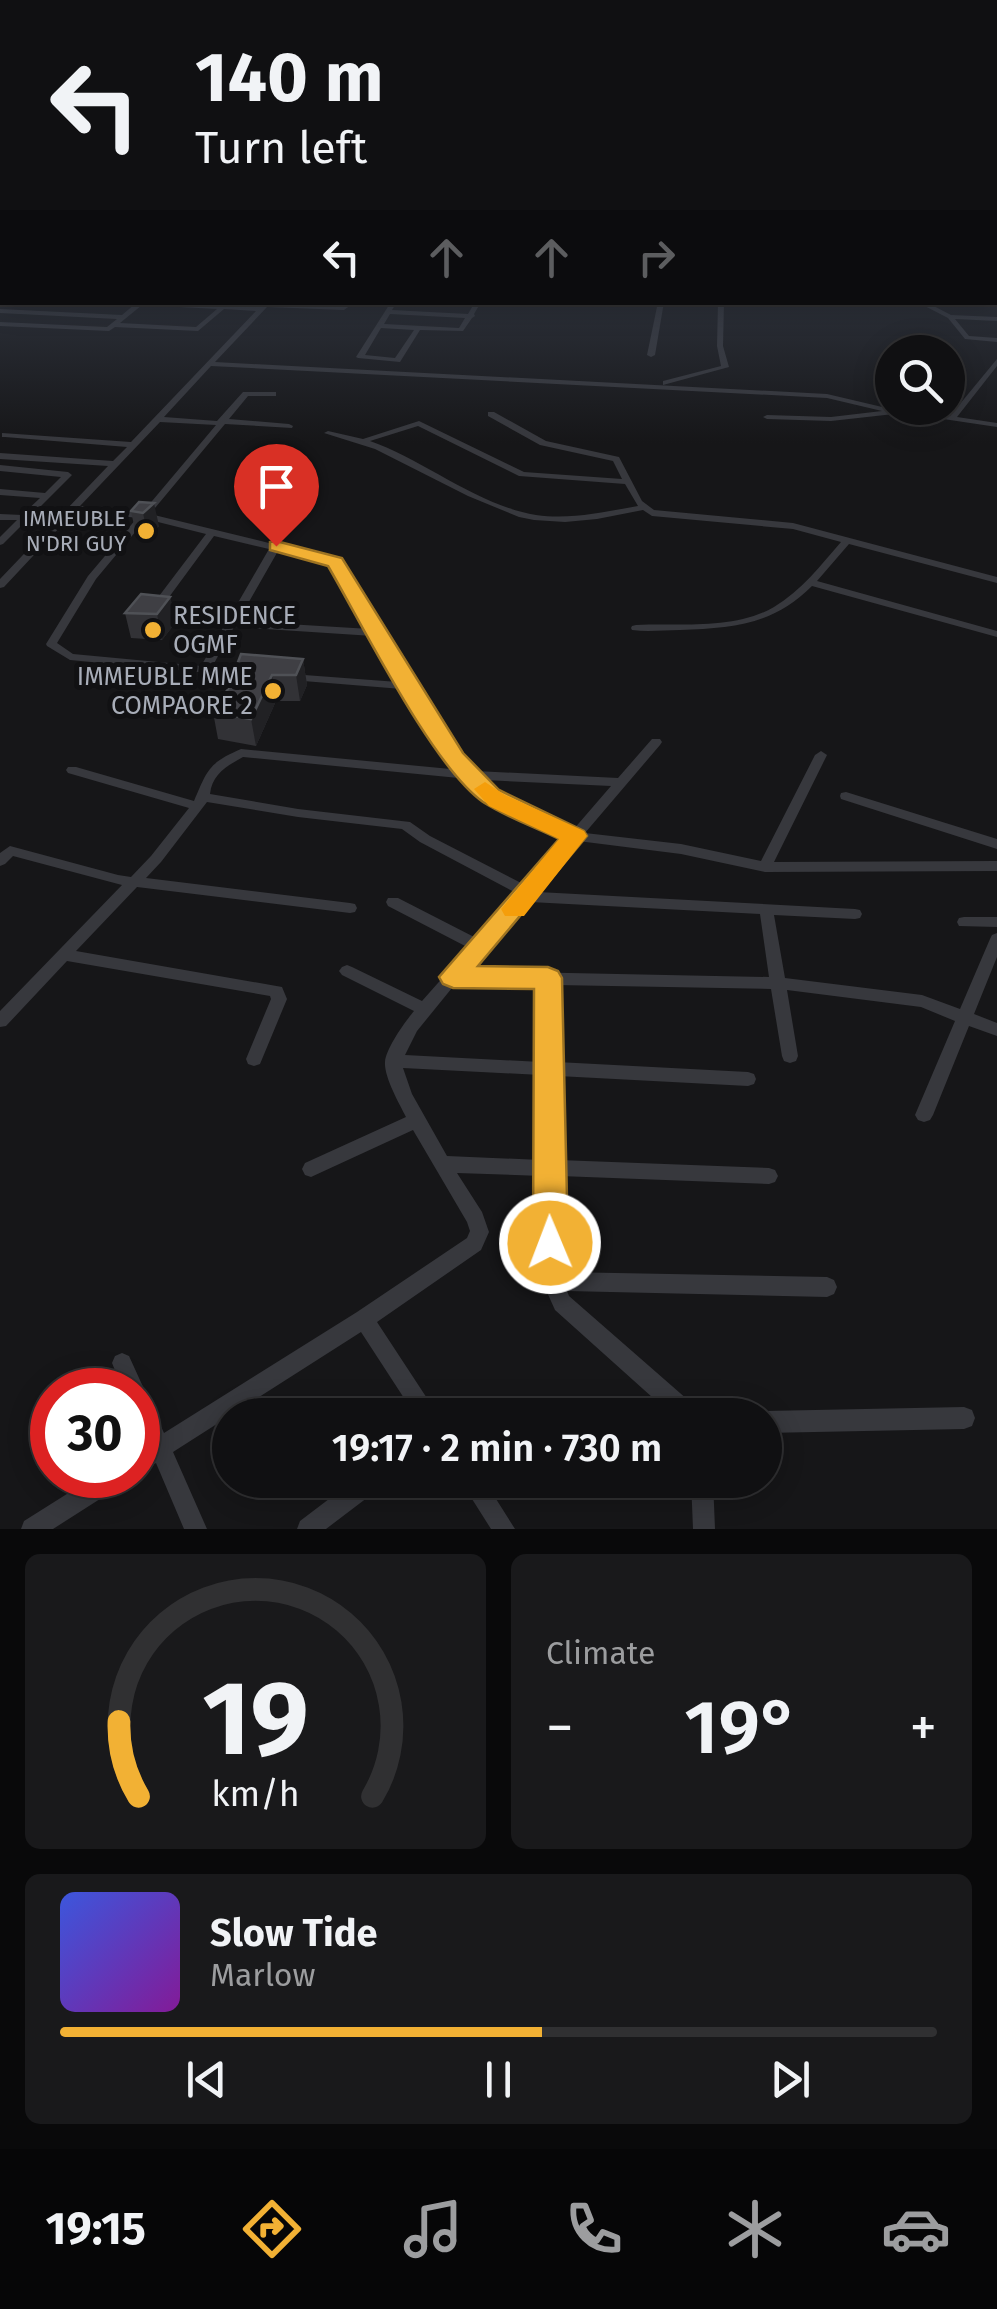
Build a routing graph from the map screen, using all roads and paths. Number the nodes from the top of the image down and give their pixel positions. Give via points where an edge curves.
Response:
1 (95, 305) edge
2 (138, 305) edge
3 (182, 305) joint
4 (266, 305) edge
5 (348, 305) edge
6 (392, 305) edge
7 (477, 305) edge
8 (660, 305) edge
9 (721, 305) edge
10 (926, 305) edge
11 (222, 307) junction
12 (0, 311) edge
13 (387, 312) junction
14 (82, 315) junction
15 (472, 316) junction
16 (124, 317) junction
17 (950, 317) junction
18 (997, 320) edge
19 (0, 324) edge
20 (114, 326) junction
21 (378, 326) junction
22 (155, 328) junction
23 (418, 328) junction
24 (997, 340) edge
25 (651, 355) dead end
26 (997, 362) edge
27 (208, 364) junction
28 (992, 376) edge
29 (647, 386) junction
30 (273, 394) dead end
31 (965, 404) edge
32 (875, 407) edge
33 (875, 413) edge
34 (491, 414) dead end
35 (768, 417) dead end
36 (965, 418) edge
37 (157, 419) junction
38 (220, 422) junction
39 (997, 425) edge
40 (288, 426) dead end
41 (328, 434) dead end
42 (6, 435) dead end
43 (366, 440) junction
44 (133, 444) junction
45 (0, 456) edge
46 (116, 464) junction
47 (0, 468) edge
48 (627, 482) junction
49 (0, 492) edge
50 (48, 496) junction
51 (76, 508) junction
52 (642, 508) junction
53 (146, 516) junction
54 (0, 517) edge
55 (25, 518) junction
56 (212, 532) junction
57 (847, 540) junction
58 (0, 542) edge
59 (276, 546) junction
60 (997, 580) edge
61 (813, 583) junction
62 (0, 585) edge
63 (231, 624) junction
64 (636, 628) dead end
65 (379, 633) junction
66 (997, 634) edge
67 (205, 669) junction
68 (261, 674) edge
69 (278, 676) edge
70 (408, 686) junction
71 (656, 742) dead end
72 (821, 755) dead end
73 (72, 770) dead end
74 (473, 774) junction
75 (622, 782) junction
76 (846, 796) dead end
77 (201, 802) junction
78 (575, 836) junction
79 (997, 844) edge
80 (3, 854) edge
81 (997, 866) edge
82 (764, 867) junction
83 (135, 881) junction
84 (528, 895) junction
85 (393, 902) dead end
86 (350, 908) dead end
87 (766, 909) junction
88 (855, 914) dead end
89 (964, 922) dead end
90 (997, 922) edge
91 (997, 939) edge
92 (480, 946) junction
93 (64, 954) junction
94 (348, 971) dead end
95 (453, 977) junction
96 (548, 978) junction
97 (778, 983) junction
98 (426, 1010) junction
99 (965, 1016) junction
100 (0, 1022) edge
101 (997, 1030) edge
102 (790, 1056) dead end
103 (254, 1059) dead end
104 (393, 1060) junction
105 (548, 1072) junction
106 (748, 1080) dead end
107 (924, 1116) dead end
108 (418, 1119) junction
109 (444, 1164) junction
110 (549, 1168) junction
111 (310, 1169) dead end
112 (769, 1176) dead end
113 (552, 1281) junction
114 (827, 1287) dead end
115 (364, 1319) junction
116 (122, 1363) dead end
117 (124, 1368) edge
118 (416, 1398) edge
119 (669, 1398) edge
120 (964, 1418) dead end
121 (782, 1422) edge
122 (160, 1448) joint
123 (81, 1498) edge
124 (348, 1498) edge
125 (483, 1498) edge
126 (703, 1498) edge
127 (32, 1529) edge
128 (196, 1529) edge
129 (308, 1529) edge
130 (504, 1529) edge
131 (704, 1529) edge

1 - 14 street
2 - 16 street
3 - 11 street
3 - 22 street
4 - 5 street
4 - 11 street
4 - 27 street
6 - 13 street
7 - 15 street
8 - 25 street
9 - 29 street via 725,367
10 - 17 street
11 - 22 street via 198,329
12 - 14 street
13 - 15 street
13 - 21 street
14 - 16 street
15 - 23 street via 461,330
16 - 20 street
17 - 18 street
17 - 24 street via 967,338
19 - 20 street
20 - 22 street
21 - 23 street
21 - 23 street via 362,359 401,358
26 - 28 street
27 - 29 street
27 - 37 street
28 - 31 street
29 - 32 street via 827,396
30 - 38 street via 246,394
33 - 35 street
34 - 48 street via 544,443 616,459
36 - 39 street
37 - 38 street
37 - 44 street
38 - 40 street
38 - 53 street
41 - 43 street
42 - 44 street
43 - 48 street via 419,423 522,474
43 - 52 street via 521,514 590,517
44 - 46 street
45 - 46 street
46 - 51 street
47 - 50 street via 68,475
48 - 52 street
49 - 50 street
50 - 55 street
51 - 53 street
51 - 62 street
52 - 57 street via 794,526
53 - 56 street
53 - 67 street via 92,578 51,644 70,657
54 - 55 street
55 - 58 street
56 - 59 street
56 - 63 street via 155,608
57 - 60 street
57 - 61 street
59 - 63 street
59 - 65 street via 335,562
61 - 64 street via 756,621
61 - 66 street
63 - 65 street
63 - 67 street
65 - 70 street
67 - 68 street
69 - 70 street
70 - 74 street
71 - 75 street
72 - 82 street
73 - 77 street
74 - 75 street
74 - 77 street via 241,753 215,768
74 - 78 street via 497,801
75 - 78 street
76 - 79 street
77 - 83 street
77 - 84 street via 405,824
78 - 82 street
78 - 84 street
80 - 83 street
81 - 82 street
83 - 86 street
83 - 93 street
84 - 87 street
84 - 92 street
85 - 92 street
87 - 88 street
87 - 97 street
89 - 90 street
91 - 99 street
92 - 95 street
93 - 100 street
93 - 103 street via 277,991
94 - 98 street
95 - 96 street
95 - 98 street
96 - 97 street
96 - 105 street
97 - 99 street via 922,1001
97 - 102 street
98 - 104 street
99 - 101 street
99 - 107 street
104 - 105 street
104 - 108 street
105 - 106 street
105 - 110 street
108 - 109 street
108 - 111 street
109 - 110 street
109 - 115 street via 480,1232 474,1244
110 - 112 street
110 - 113 street
113 - 114 street
113 - 119 street via 562,1303
115 - 118 street
115 - 122 street
116 - 117 street
120 - 121 street
122 - 128 street
123 - 127 street
124 - 129 street
125 - 130 street
126 - 131 street

